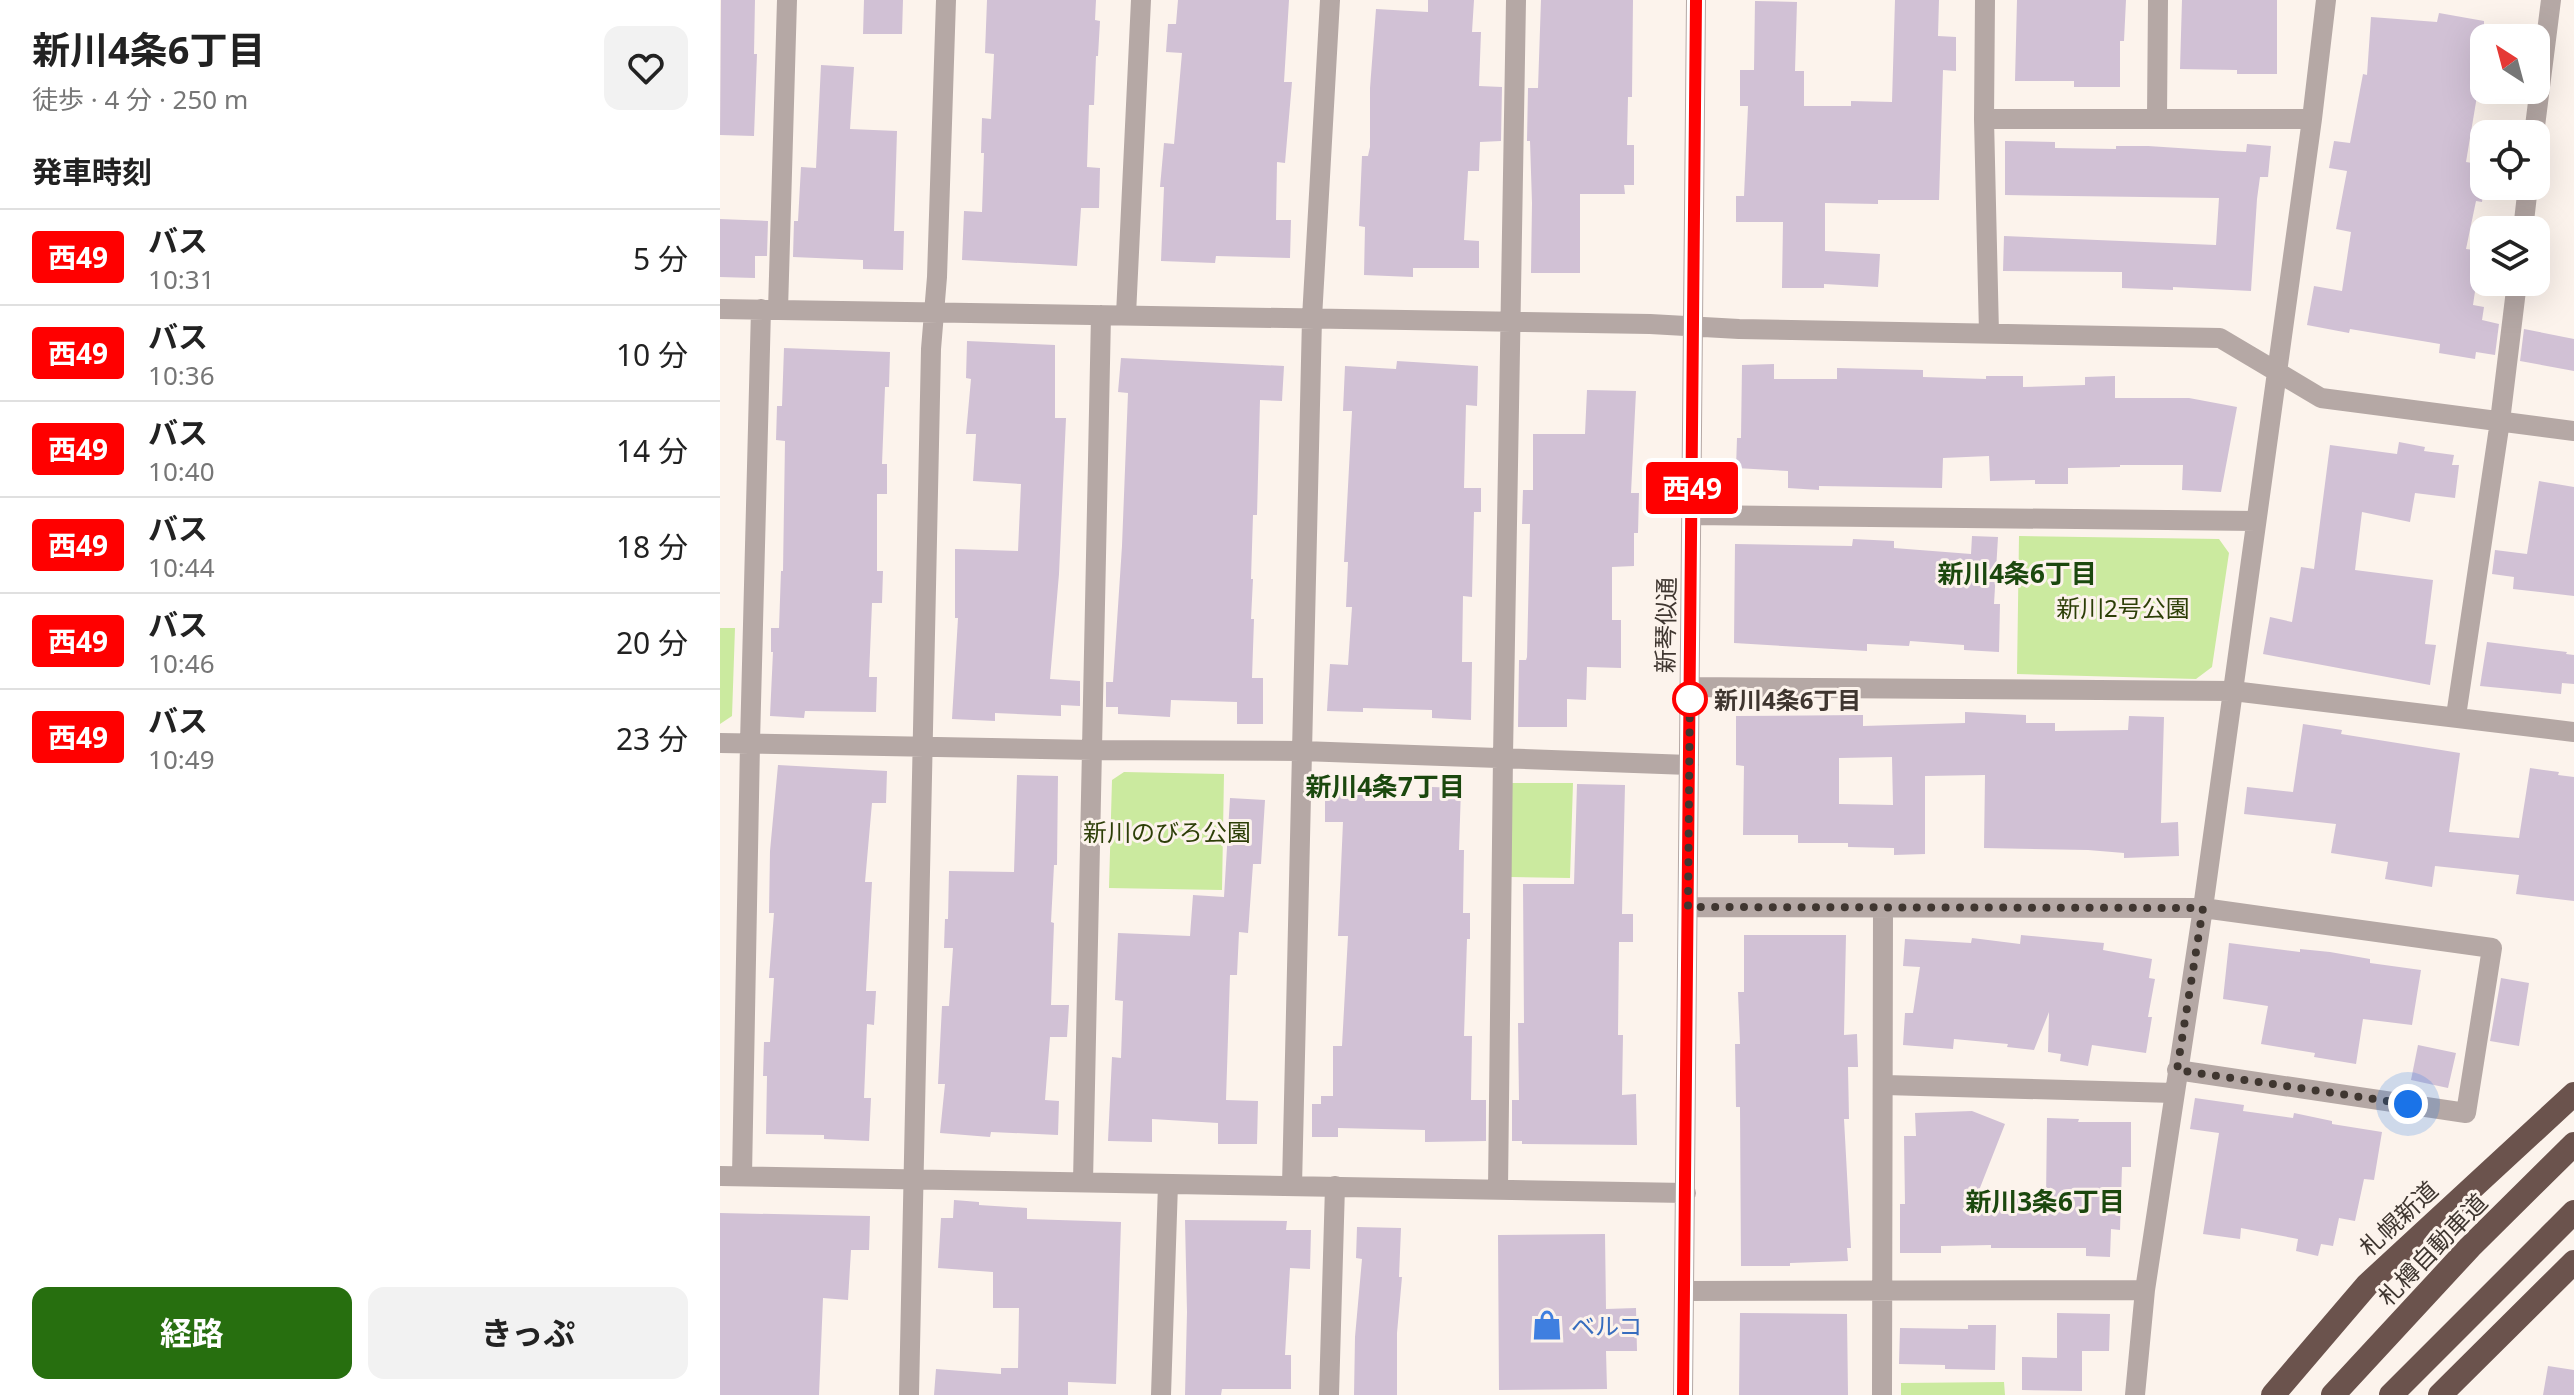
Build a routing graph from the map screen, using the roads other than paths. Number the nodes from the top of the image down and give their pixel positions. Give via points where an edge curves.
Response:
1 (787, 0) edge
2 (946, 0) edge
3 (1141, 0) edge
4 (1330, 0) edge
5 (1516, 0) edge
6 (1696, 0) edge
7 (1985, 0) edge
8 (2158, 0) edge
9 (2326, 0) edge
10 (2551, 0) edge
11 (2157, 118) junction
12 (1984, 119) junction
13 (2312, 119) junction
14 (2536, 120) edge
15 (2515, 296) edge
16 (720, 309) edge
17 (769, 309) junction
18 (933, 312) junction
19 (1101, 315) junction
20 (1126, 315) junction
21 (1312, 318) junction
22 (1511, 321) junction
23 (1694, 326) junction
24 (1989, 333) junction
25 (2277, 373) junction
26 (2500, 421) junction
27 (2574, 431) edge
28 (1692, 515) junction
29 (2256, 521) junction
30 (1690, 687) junction
31 (2233, 691) junction
32 (2456, 716) junction
33 (2574, 732) edge
34 (720, 743) edge
35 (750, 743) junction
36 (923, 746) junction
37 (1092, 750) junction
38 (1302, 751) junction
39 (1503, 756) junction
40 (1689, 765) junction
41 (1688, 907) junction
42 (1883, 908) junction
43 (2203, 908) junction
44 (2177, 1070) junction
45 (1885, 1085) junction
46 (2174, 1093) junction
47 (2574, 1094) edge
48 (2574, 1144) edge
49 (720, 1176) edge
50 (742, 1176) junction
51 (914, 1179) junction
52 (1083, 1182) junction
53 (1168, 1184) junction
54 (1292, 1186) junction
55 (1335, 1186) junction
56 (1498, 1189) junction
57 (1686, 1193) junction
58 (2574, 1212) edge
59 (2470, 1247) junction
60 (2574, 1262) edge
61 (2145, 1290) junction
62 (1684, 1291) junction
63 (1882, 1292) junction
64 (909, 1395) edge
65 (1161, 1395) edge
66 (1329, 1395) edge
67 (1683, 1395) edge
68 (1882, 1395) edge
69 (2135, 1395) edge
70 (2273, 1395) edge
71 (2316, 1395) edge
72 (2333, 1395) edge
73 (2391, 1395) edge
74 (2440, 1395) edge

1 - 17 street
2 - 18 street
3 - 20 street
4 - 21 street
5 - 22 street
6 - 23 street, 新琴似通
7 - 12 street
8 - 11 street
9 - 13 street
10 - 14 street
11 - 12 street
11 - 13 street
12 - 24 street
13 - 25 street
15 - 26 street
16 - 17 street
17 - 18 street
17 - 35 street
18 - 19 street
18 - 36 street
19 - 20 street
19 - 37 street
20 - 21 street
21 - 22 street
21 - 38 street
22 - 23 street
22 - 39 street
23 - 24 street
23 - 28 street, 新琴似通
24 - 25 street via 2220,338
25 - 26 street via 2321,398
25 - 29 street
26 - 27 street
26 - 32 street
28 - 29 street
28 - 30 street, 新琴似通
29 - 31 street
30 - 31 street
30 - 40 street, 新琴似通
31 - 32 street
31 - 43 street
32 - 33 street
34 - 35 street
35 - 36 street
35 - 50 street
36 - 37 street
36 - 51 street
37 - 38 street
37 - 52 street
38 - 39 street
38 - 54 street
39 - 40 street
39 - 56 street
40 - 41 street, 新琴似通
41 - 42 street
41 - 57 street, 新琴似通
42 - 43 street
42 - 45 street
43 - 44 street
43 - 44 street via 2492,948 2471,1083 2466,1113
44 - 46 street
45 - 46 street
45 - 63 street
46 - 61 street
47 - 70 highway, 札幌新道 via 2367,1285
48 - 59 highway, 札樽自動車道
49 - 50 street
50 - 51 street
51 - 52 street
51 - 64 street
52 - 53 street
53 - 54 street
53 - 65 street
54 - 55 street
55 - 56 street
55 - 66 street
56 - 57 street
57 - 62 street, 新琴似通
58 - 73 highway
59 - 71 highway
59 - 72 highway, 札樽自動車道
60 - 74 highway
61 - 63 street
61 - 69 street
62 - 63 street
62 - 67 street, 新琴似通
63 - 68 street

